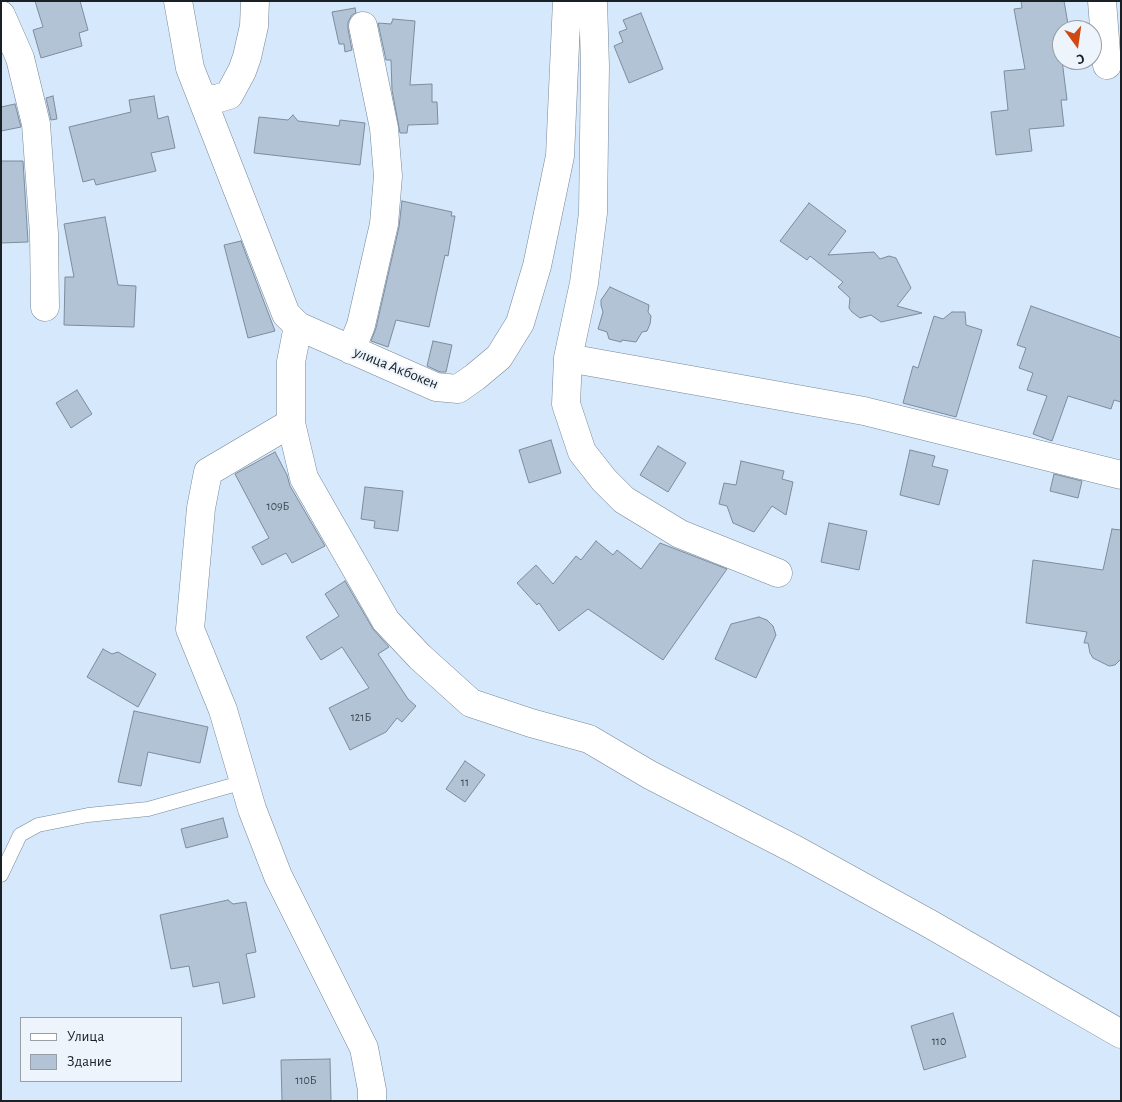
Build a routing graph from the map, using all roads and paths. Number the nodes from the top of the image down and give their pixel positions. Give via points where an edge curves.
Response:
1 (178, 1) edge
2 (255, 1) edge
3 (567, 1) edge
4 (593, 1) edge
5 (1102, 1) edge
6 (1, 15) edge
7 (363, 26) dead end
8 (1107, 65) dead end
9 (202, 97) junction
10 (44, 307) dead end
11 (298, 326) junction
12 (351, 350) junction
13 (568, 358) junction
14 (291, 423) junction
15 (1121, 475) edge
16 (778, 574) dead end
17 (244, 782) junction
18 (1, 875) edge
19 (1121, 1034) edge
20 (372, 1101) edge

1 - 9 street, улица Акбокен via 190,68
2 - 9 street via 254,26 247,57 229,96 216,99
3 - 12 street, улица Акбокен via 560,156 537,266 520,323 499,357 458,389 436,387
4 - 13 street via 596,66 593,213 584,283
5 - 8 street
6 - 10 street via 20,58 36,124 44,234
7 - 12 street via 384,128 388,176 384,224 361,325
9 - 11 street, улица Акбокен via 286,314
11 - 12 street, улица Акбокен
11 - 14 street via 291,362
13 - 15 street via 864,411
13 - 16 street via 566,404 582,452 604,480 624,500 680,534
14 - 17 street via 208,472 202,508 190,629 223,710
14 - 19 street via 304,478 386,621 470,703 589,739 650,775 930,924
17 - 18 lane via 148,809 38,824 20,835
17 - 20 street via 278,876 364,1048

